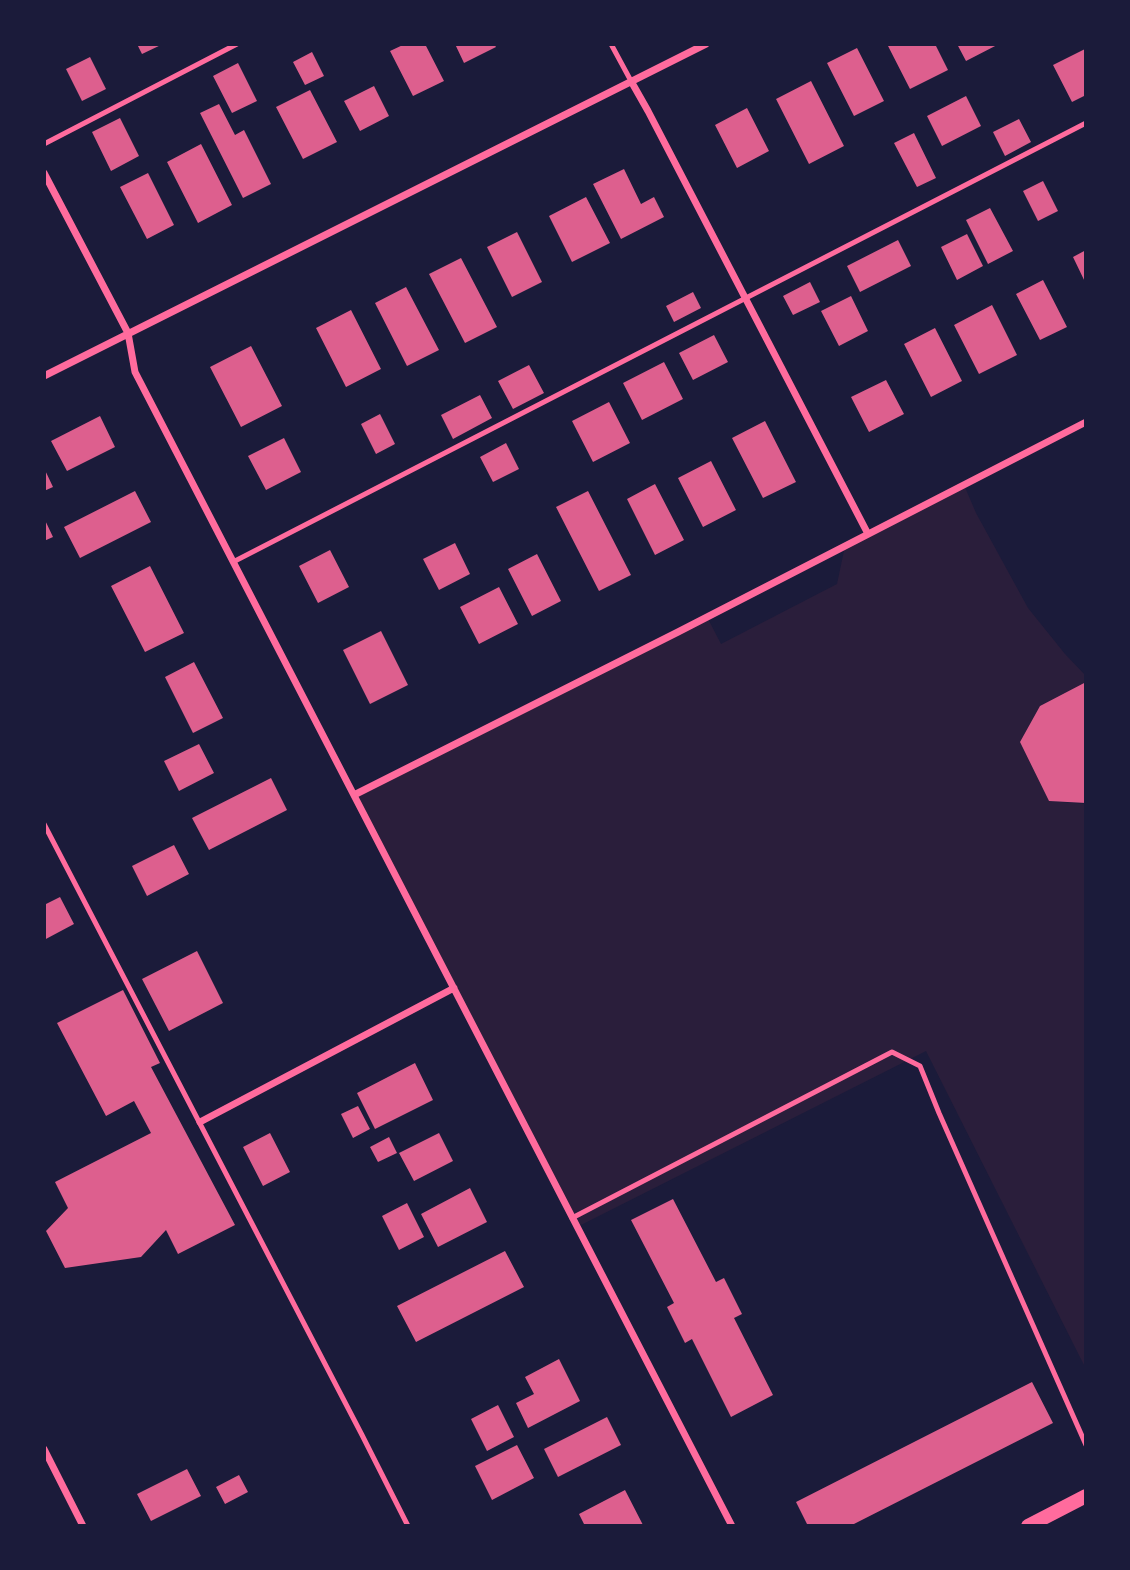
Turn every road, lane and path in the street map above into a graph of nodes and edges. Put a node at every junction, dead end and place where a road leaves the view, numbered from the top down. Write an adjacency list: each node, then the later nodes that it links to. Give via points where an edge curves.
1 (237, 44): 6 (lane)
2 (611, 44): 4 (lane)
3 (706, 44): 4 (street)
4 (631, 81): 8 (street); 9 (street)
5 (1086, 123): 8 (lane)
6 (44, 144)
7 (44, 173): 9 (street)
8 (746, 298): 12 (street); 13 (lane)
9 (128, 333): 10 (street); 13 (street, via 135,372)
10 (44, 376)
11 (1086, 422): 12 (street)
12 (868, 534): 14 (street)
13 (233, 562): 14 (street)
14 (354, 795): 16 (street)
15 (44, 824): 17 (lane)
16 (454, 988): 17 (street); 18 (street)
17 (200, 1122): 23 (lane)
18 (572, 1217): 19 (lane, via 892,1052 920,1066); 24 (street)
19 (1086, 1445)
20 (44, 1449): 22 (street)
21 (1086, 1496): 25 (main road)
22 (83, 1526)
23 (408, 1526)
24 (732, 1526)
25 (1028, 1526)

